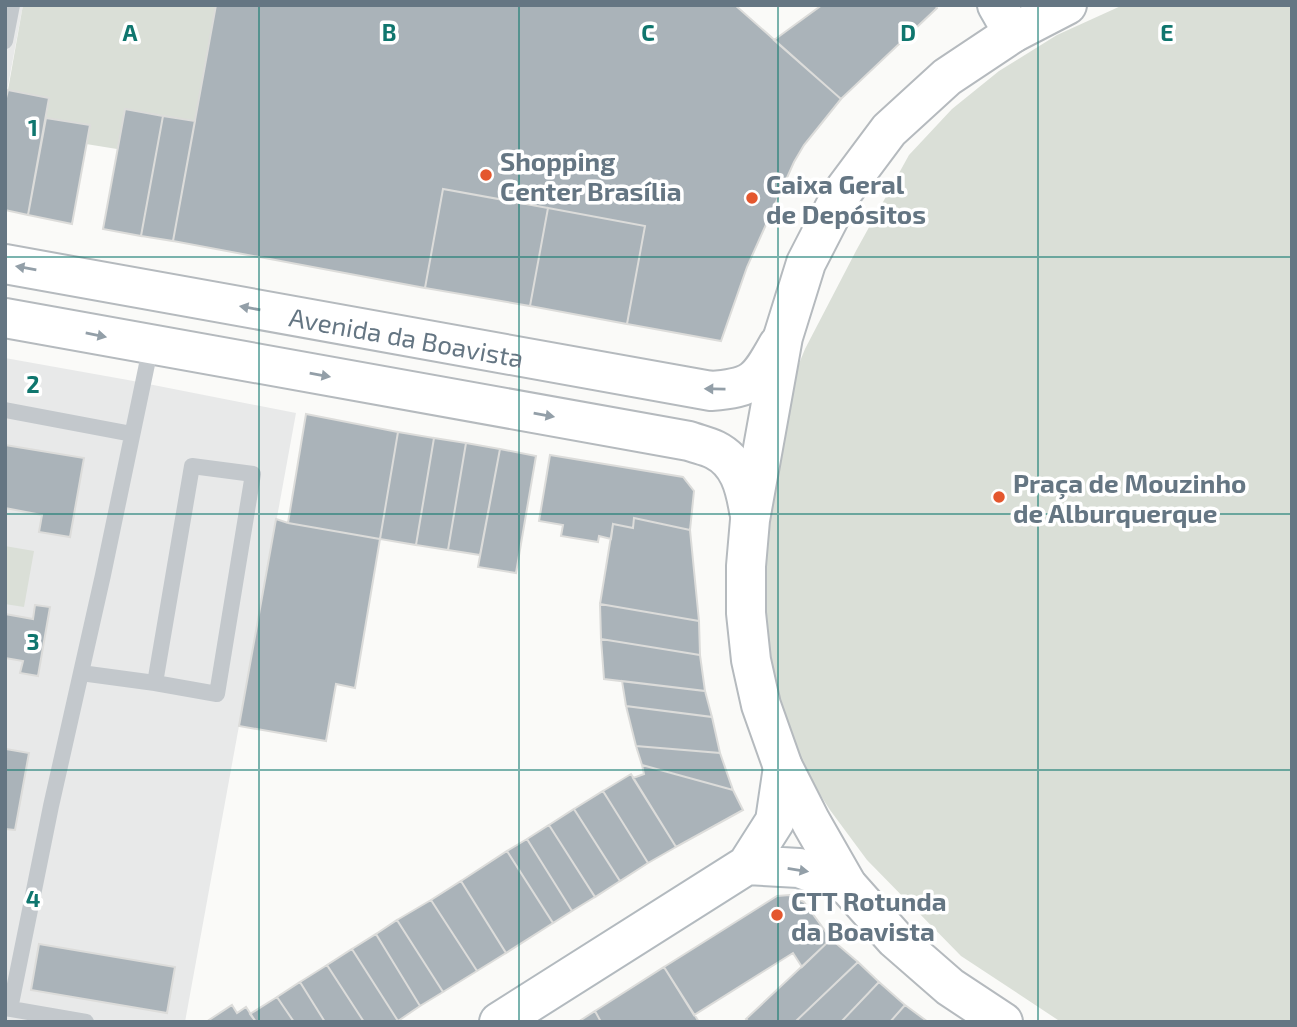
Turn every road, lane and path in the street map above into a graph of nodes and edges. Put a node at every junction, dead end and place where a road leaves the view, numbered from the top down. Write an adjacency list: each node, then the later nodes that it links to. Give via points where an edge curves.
1 (12, 5): 4 (lane)
2 (1067, 5): 3 (main road)
3 (1005, 19): 7 (main road, via 889,130 842,193 806,262)
4 (5, 41)
5 (5, 264): 7 (main road, Avenida da Boavista, one-way to 5, via 751,383 711,391)
6 (5, 318): 8 (main road, Avenida da Boavista, one-way to 8)
7 (783, 337): 11 (main road)
8 (151, 345): 10 (lane); 11 (main road, Avenida da Boavista, one-way to 11, via 689,440 716,450 734,464 745,489)
9 (5, 410): 10 (lane)
10 (132, 434): 12 (lane)
11 (750, 520): 14 (main road, via 746,601 751,660)
12 (81, 673): 13 (lane); 17 (lane)
13 (155, 683): 13 (lane, via 217,694 253,474 192,466)
14 (783, 767): 15 (main road, via 775,821); 16 (main road)
15 (747, 865): 16 (main road, one-way to 16, via 799,869); 19 (main road)
16 (847, 884): 20 (main road, via 904,947 950,987)
17 (8, 1009): 18 (lane)
18 (86, 1022)
19 (499, 1022)
20 (1003, 1022)

